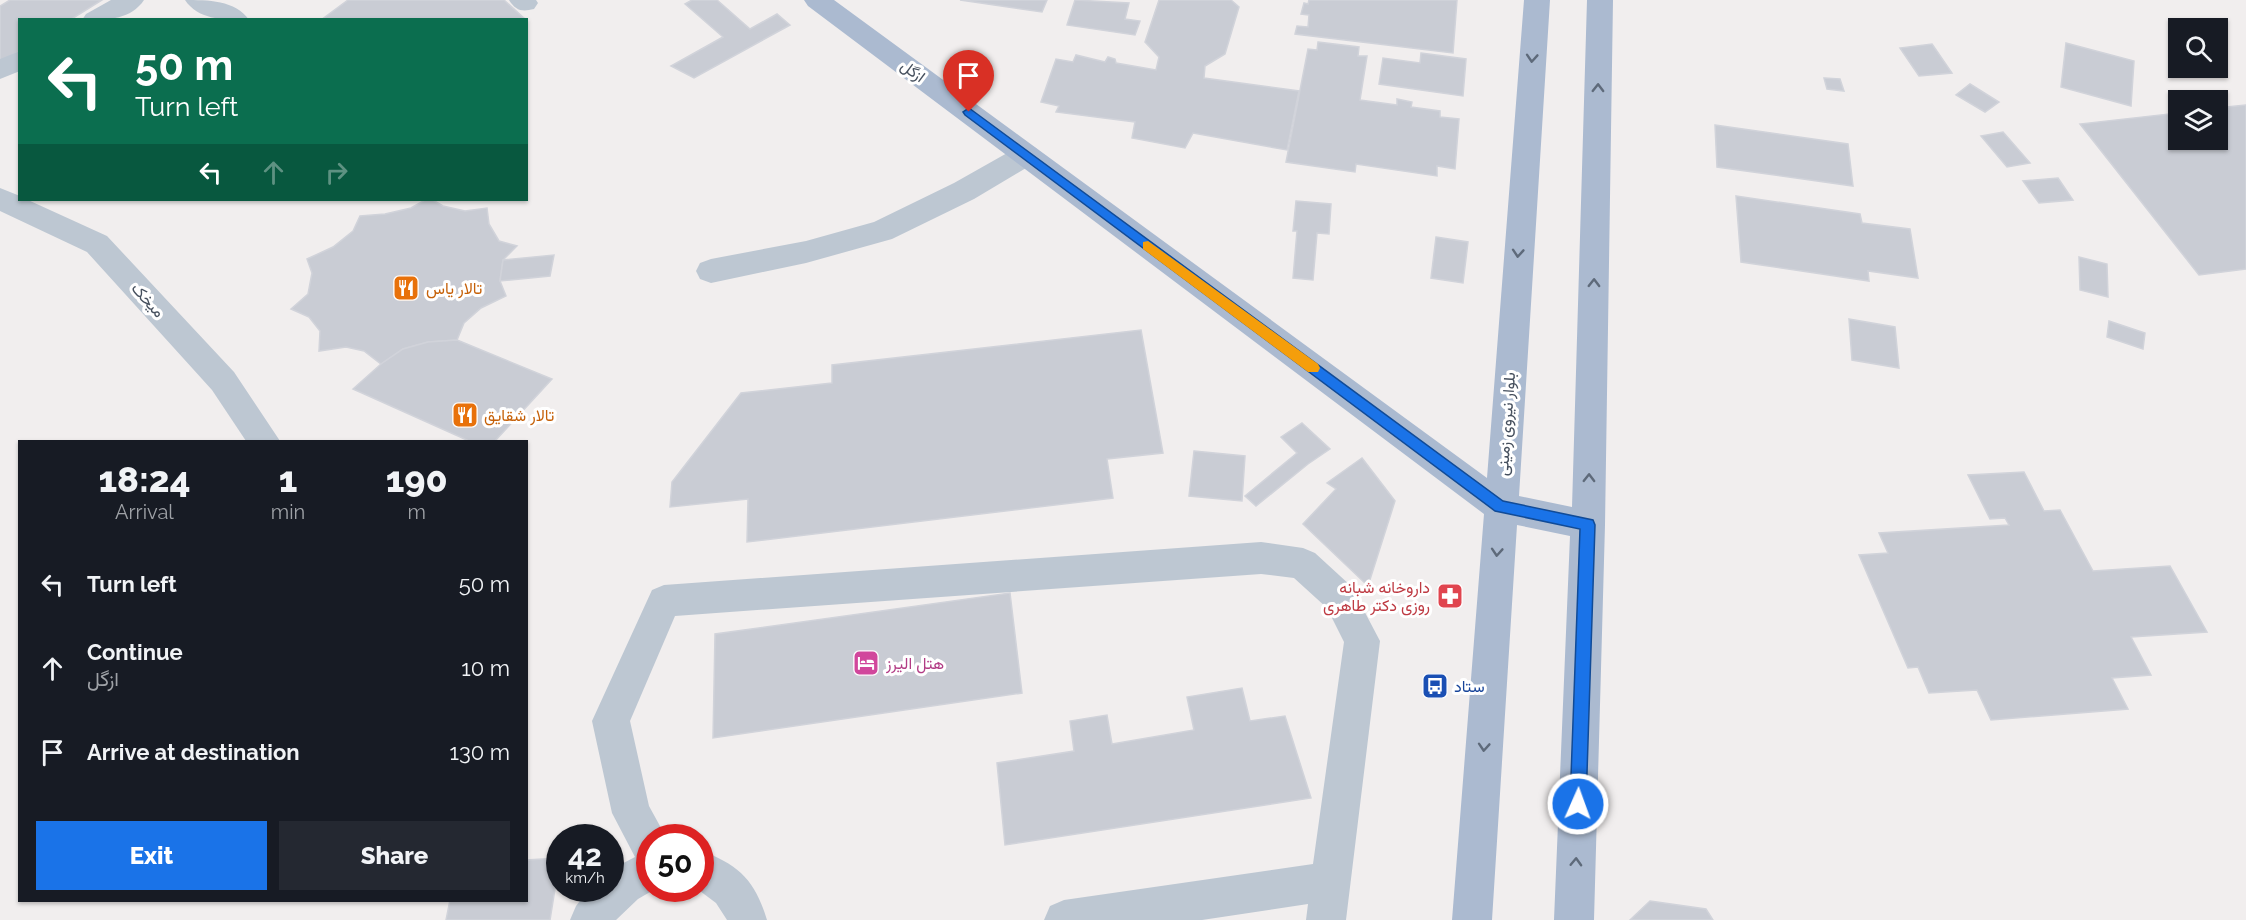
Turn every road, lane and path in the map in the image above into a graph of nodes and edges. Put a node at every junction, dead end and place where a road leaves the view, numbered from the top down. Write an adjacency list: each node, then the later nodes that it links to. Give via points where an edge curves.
1 (131, 0): 6 (street)
2 (198, 0): 7 (street)
3 (817, 0): 10 (main road, ازگل)
4 (1536, 0): 14 (main road, بلوار نیروی زمینی, one-way to 14)
5 (1600, 0): 15 (main road, one-way to 5)
6 (99, 18)
7 (232, 18)
8 (18, 61): 9 (street)
9 (0, 70)
10 (1026, 155): 12 (street, via 882,231 806,252); 14 (main road, ازگل)
11 (0, 200): 13 (street, میخک, via 97,244 223,381)
12 (711, 271)
13 (263, 440)
14 (1500, 507): 15 (main road); 24 (main road, بلوار نیروی زمینی, one-way to 24)
15 (1588, 525): 25 (main road, one-way to 15)
16 (638, 824): 19 (street, via 632,813 611,721 664,601 1261,558 1303,564 1339,597 1362,641)
17 (714, 875): 21 (street, via 732,889)
18 (636, 877): 20 (street, via 611,894)
19 (1332, 881): 22 (street); 23 (street)
20 (590, 920)
21 (747, 920)
22 (1064, 920)
23 (1326, 920)
24 (1472, 920)
25 (1574, 920)

